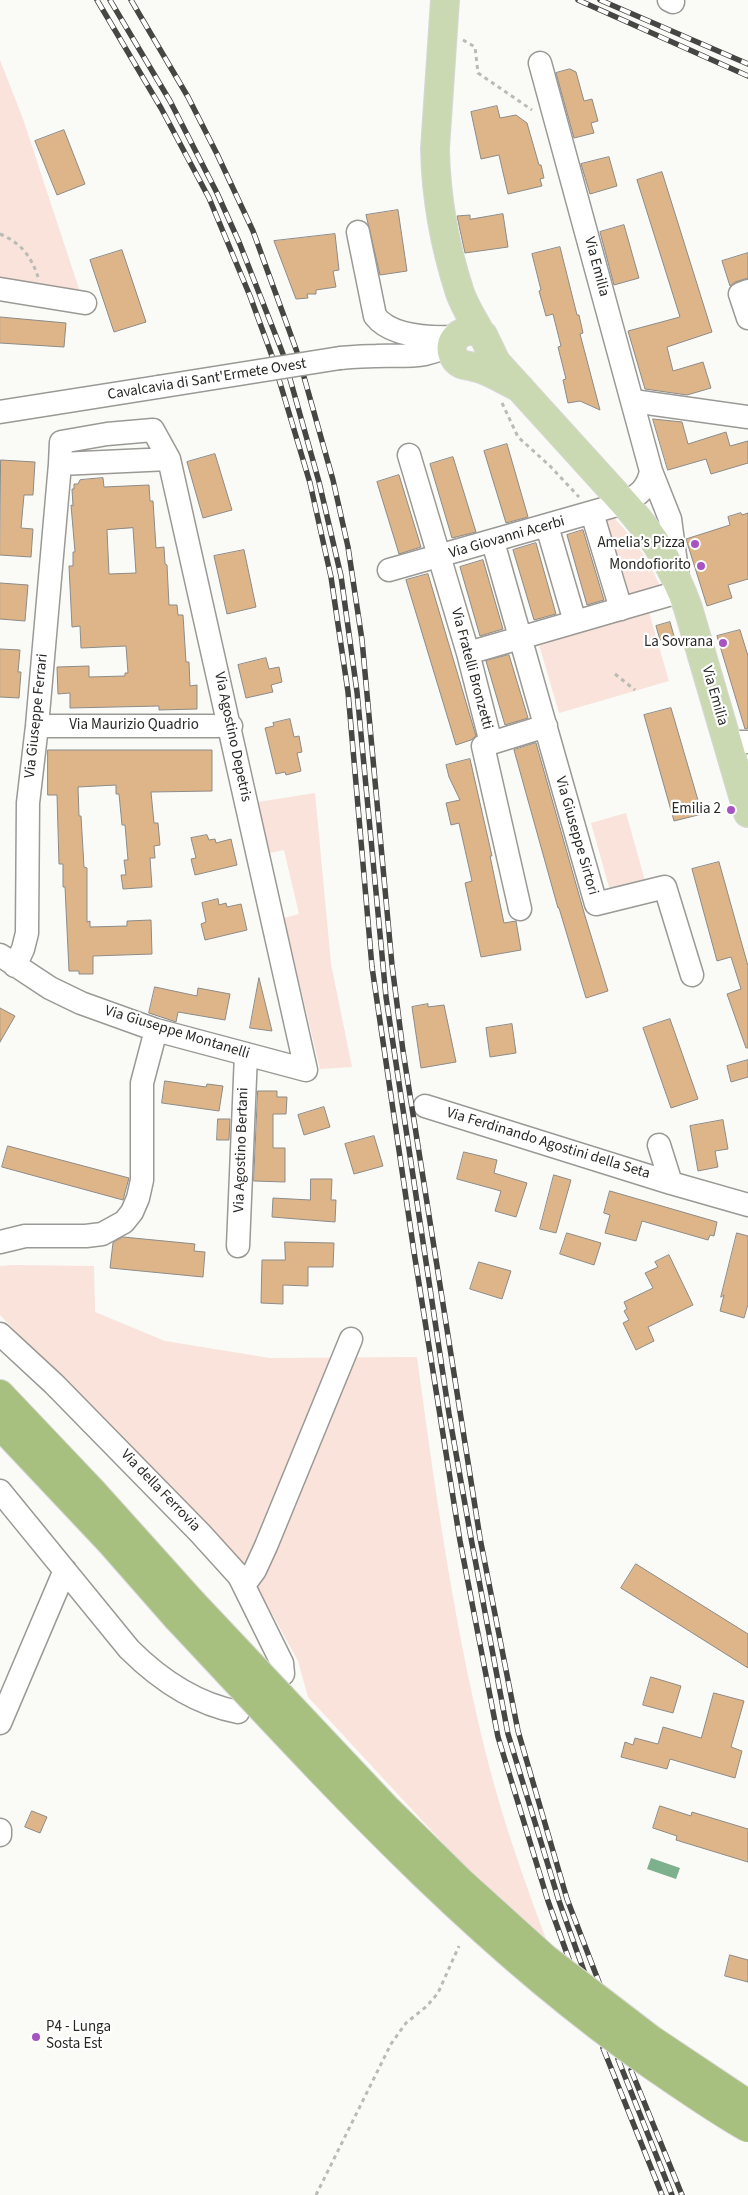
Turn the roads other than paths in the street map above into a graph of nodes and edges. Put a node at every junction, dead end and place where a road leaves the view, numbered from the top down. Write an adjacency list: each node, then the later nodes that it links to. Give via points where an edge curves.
1 (445, 7): 8 (main road, via 436,171 442,218)
2 (540, 63): 9 (street, Via Emilia)
3 (358, 232): 8 (street, via 375,316 380,322)
4 (0, 289): 6 (street)
5 (744, 292): 7 (street)
6 (85, 303)
7 (748, 318)
8 (470, 349): 10 (street, Cavalcavia di Sant'Ermete Ovest, bridge, via 440,350 414,356 340,358); 17 (main road, Via Emilia, via 520,388)
9 (633, 401): 11 (street); 16 (street, Via Emilia)
10 (0, 412)
11 (748, 417)
12 (107, 434): 14 (street, Via Agostino Depetris, via 153,430); 15 (street, Via Giuseppe Ferrari, via 61,442)
13 (409, 455): 22 (street, Via Fratelli Bronzetti)
14 (169, 459): 15 (street); 30 (street, Via Agostino Depetris)
15 (60, 464): 29 (street, Via Giuseppe Ferrari)
16 (651, 471): 17 (street, via 643,491); 19 (street, Via Emilia)
17 (624, 503): 18 (street, Via Giovanni Acerbi); 19 (main road, Via Emilia)
18 (594, 513): 20 (street, Via Giovanni Acerbi); 25 (street)
19 (657, 520): 24 (main road, Via Emilia, via 666,558)
20 (547, 526): 21 (street, Via Giovanni Acerbi); 26 (street)
21 (493, 542): 22 (street, Via Giovanni Acerbi); 27 (street, Via Giuseppe Sirtori)
22 (439, 557): 23 (street, Via Giovanni Acerbi); 28 (street, Via Fratelli Bronzetti)
23 (389, 570)
24 (680, 586): 25 (street); 32 (main road, Via Emilia)
25 (621, 608): 26 (street)
26 (574, 622): 27 (street)
27 (521, 638): 28 (street); 31 (street, Via Giuseppe Sirtori)
28 (468, 653): 33 (street, Via Fratelli Bronzetti)
29 (37, 726): 30 (street, Via Maurizio Quadrio); 36 (street, Via Giuseppe Ferrari, via 27,824 27,933 23,949)
30 (231, 726): 40 (street, Via Agostino Depetris)
31 (546, 726): 33 (street); 37 (street, Via Giuseppe Sirtori, via 596,904 665,887)
32 (738, 742): 34 (main road, Via Emilia)
33 (491, 743): 35 (street, Via Fratelli Bronzetti, via 483,746)
34 (748, 813)
35 (520, 909)
36 (7, 960): 38 (street, Via Giuseppe Montanelli, via 62,995)
37 (692, 975)
38 (156, 1030): 39 (street, Via Giuseppe Montanelli); 45 (street, via 142,1083 142,1180 132,1212 124,1222 102,1234 25,1236)
39 (246, 1054): 40 (street, Via Giuseppe Montanelli); 46 (street, Via Agostino Bertani)
40 (306, 1070)
41 (425, 1106): 43 (street, Via Ferdinando Agostini della Seta)
42 (659, 1145): 43 (street, Via Ferdinando Agostini della Seta)
43 (671, 1183): 44 (street, Via Ferdinando Agostini della Seta)
44 (748, 1205)
45 (0, 1242)
46 (238, 1246)
47 (0, 1334): 53 (street, Via della Ferrovia, via 54,1384 200,1533)
48 (351, 1339): 53 (street, via 256,1570)
49 (0, 1394): 54 (highway, via 94,1493)
50 (0, 1425): 54 (highway, via 112,1544)
51 (0, 1491): 52 (street)
52 (65, 1570): 56 (street, via 129,1649 159,1676 192,1696); 57 (street)
53 (244, 1585): 55 (street, Via della Ferrovia, via 282,1663)
54 (185, 1610): 60 (highway, bridge, via 461,1882 545,1958 652,2040); 61 (highway, bridge, via 405,1857 506,1952 602,2030)
55 (283, 1674)
56 (238, 1712)
57 (0, 1723)
58 (0, 1830): 59 (street)
59 (0, 1834)
60 (748, 2104)
61 (748, 2128)

